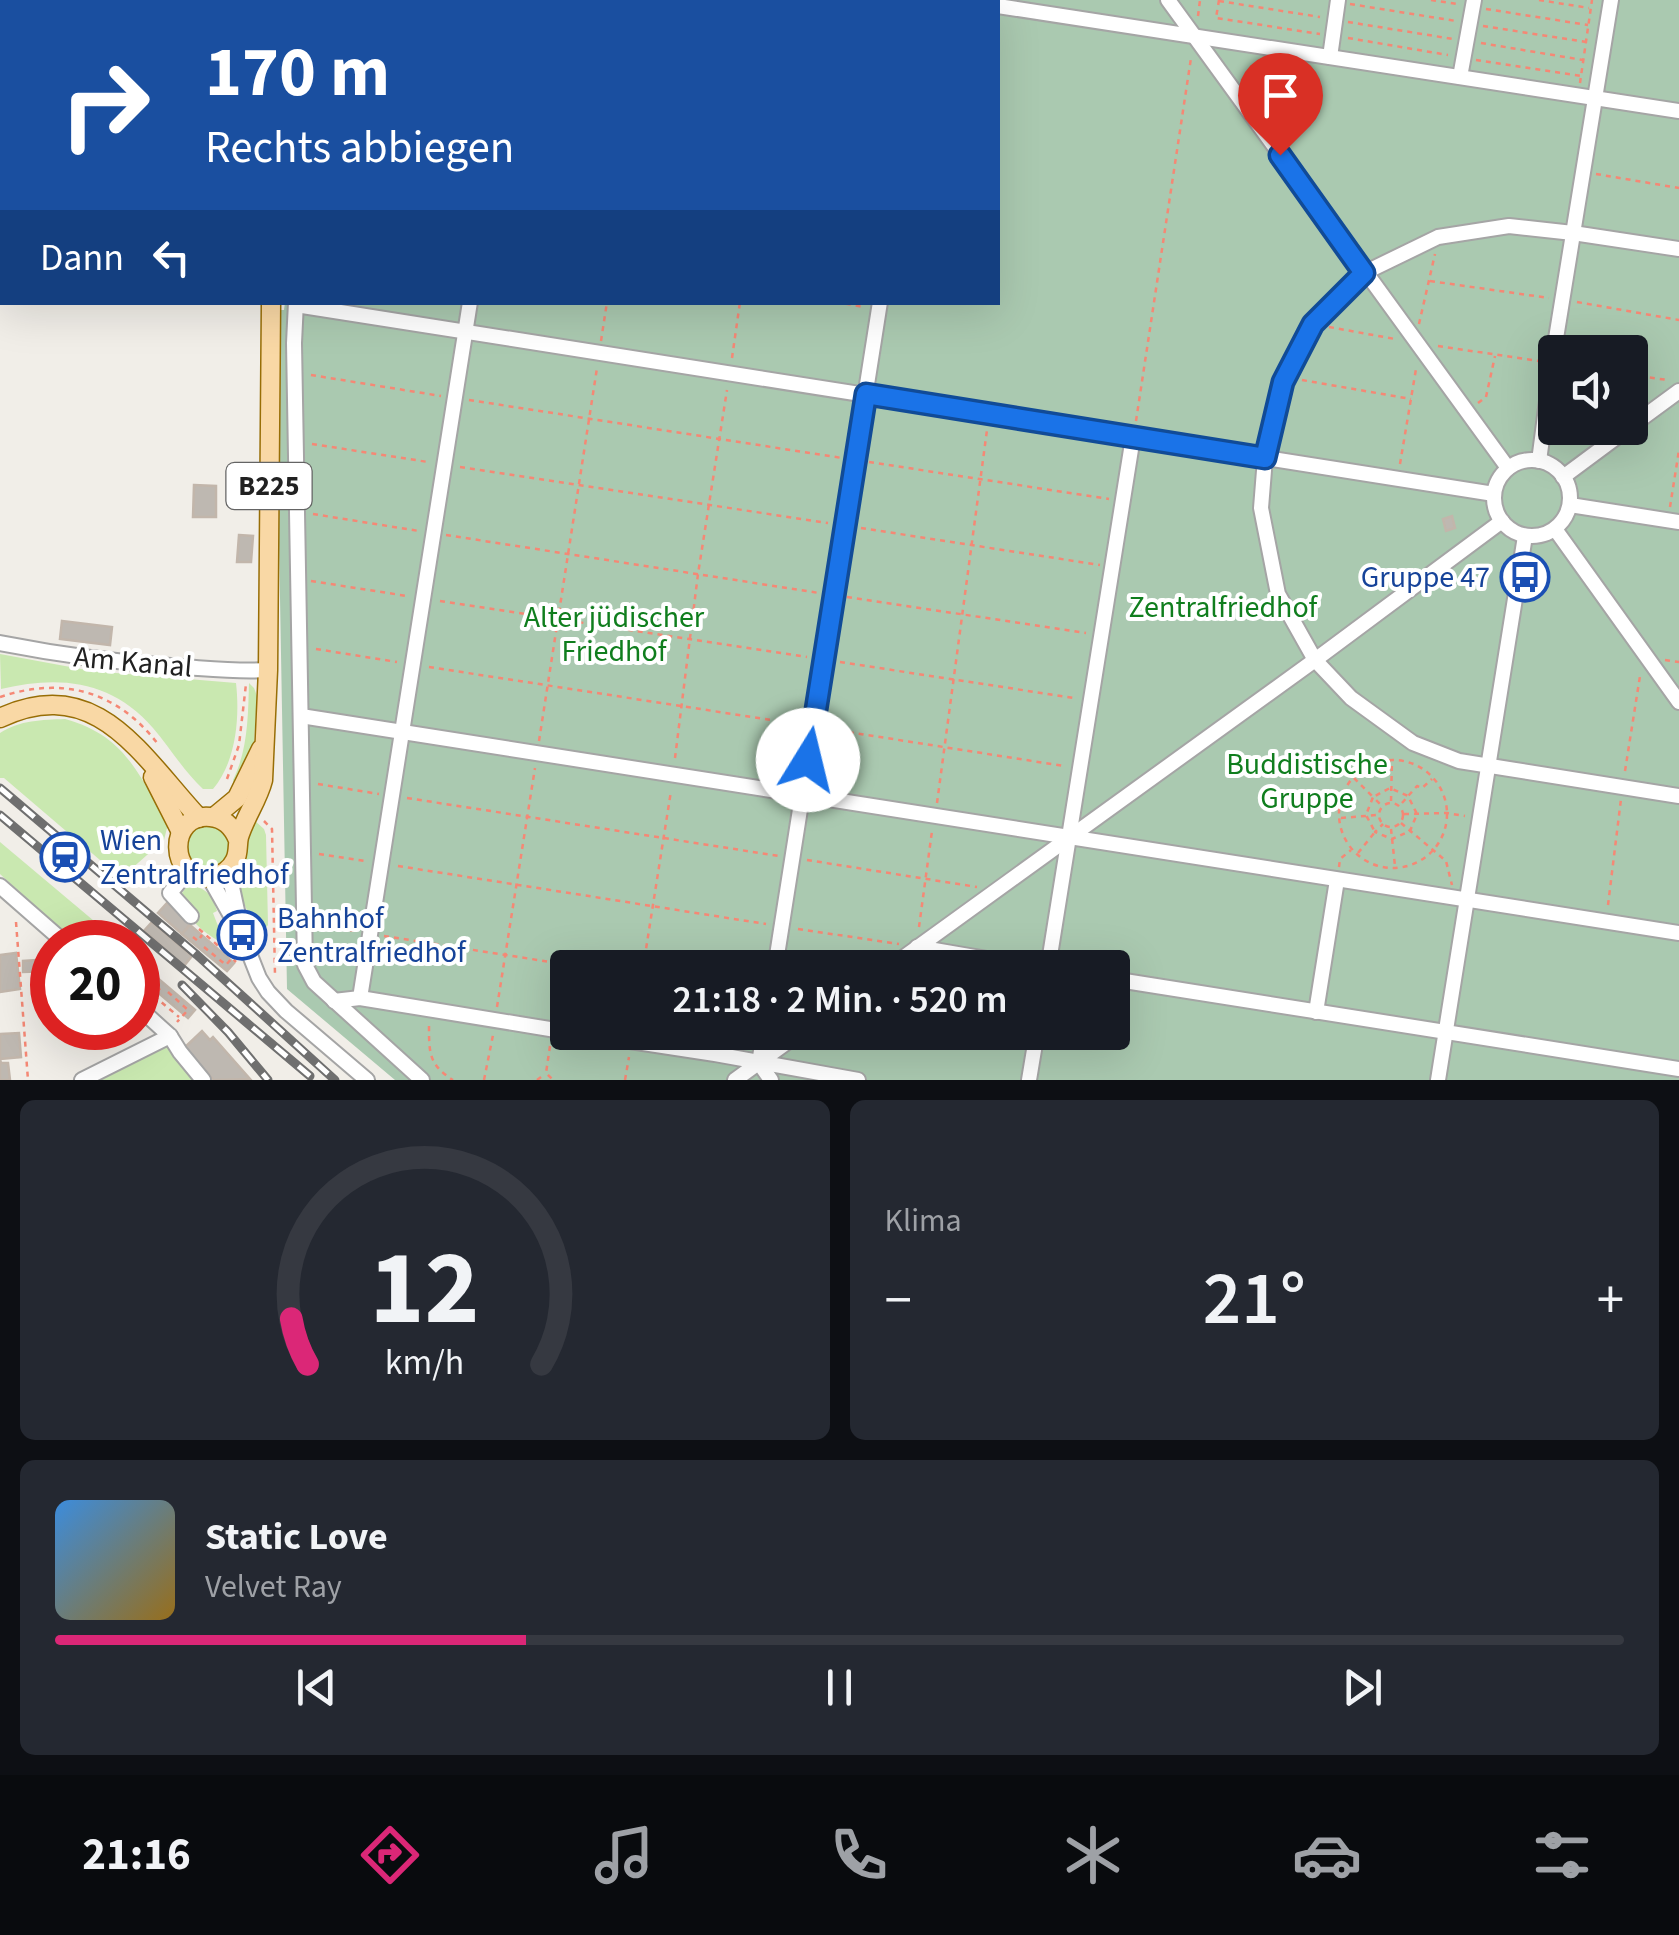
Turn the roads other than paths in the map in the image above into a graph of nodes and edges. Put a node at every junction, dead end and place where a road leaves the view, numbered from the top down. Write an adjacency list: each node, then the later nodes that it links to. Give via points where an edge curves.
1 (1168, 0): 6 (street)
2 (1338, 0): 7 (street)
3 (1612, 0): 9 (street)
4 (1473, 4): 8 (street)
5 (1000, 6): 6 (street)
6 (1194, 36): 7 (street); 13 (street)
7 (1330, 57): 8 (street)
8 (1460, 77): 9 (street)
9 (1596, 98): 10 (street); 11 (street)
10 (1679, 111)
11 (1573, 233): 12 (street); 13 (street, via 1510,226 1438,237); 26 (street)
12 (1679, 249)
13 (1364, 273): 25 (street, via 1313,324 1286,378); 27 (street)
14 (271, 305): 37 (main road, B225)
15 (296, 305): 39 (street)
16 (302, 305): 19 (street)
17 (470, 305): 19 (street)
18 (880, 306): 21 (street)
19 (465, 332): 21 (street); 41 (street)
20 (1679, 392): 22 (street)
21 (866, 394): 23 (street); 45 (street)
22 (1648, 414)
23 (1133, 437): 25 (street); 49 (street)
24 (1606, 445): 28 (street)
25 (1265, 458): 29 (street); 36 (street, via 1261,508 1278,594)
26 (1539, 461): 27 (street); 28 (street)
27 (1508, 468): 29 (street)
28 (1564, 476): 30 (street)
29 (1494, 494): 31 (street)
30 (1570, 505): 32 (street); 33 (street)
31 (1502, 522): 34 (street); 36 (street)
32 (1673, 522)
33 (1555, 529): 34 (street); 38 (street)
34 (1526, 536): 44 (street)
35 (0, 643): 37 (street, Am Kanal, via 64,656)
36 (1315, 660): 44 (street, via 1412,743); 49 (street)
37 (268, 670): 42 (main road, B225)
38 (1679, 702)
39 (301, 716): 41 (street); 68 (street, via 305,965)
40 (0, 718): 43 (main road, via 41,705 80,708 114,726)
41 (402, 732): 45 (street); 67 (street)
42 (264, 745): 47 (main road, B225, via 238,798); 50 (main road, B225, via 263,780)
43 (142, 754): 47 (main road); 48 (main road)
44 (1490, 767): 46 (street); 56 (street)
45 (802, 794): 49 (street); 62 (street)
46 (1679, 796)
47 (206, 817): 48 (main road, B225); 50 (main road, via 229,825)
48 (181, 832): 52 (main road, via 178,857)
49 (1068, 837): 54 (street); 61 (street); 65 (street)
50 (238, 840): 51 (main road, B225)
51 (228, 869): 53 (main road); 60 (street)
52 (188, 871): 53 (main road); 57 (street, via 170,892)
53 (209, 878): 60 (street)
54 (1337, 880): 56 (street); 69 (street)
55 (0, 886): 58 (street)
56 (1462, 900): 59 (street); 72 (street)
57 (191, 916)
58 (39, 920)
59 (1679, 933)
60 (242, 935): 83 (street, via 268,992)
61 (916, 947): 63 (street); 64 (street)
62 (778, 950)
63 (912, 950)
64 (934, 950)
65 (1051, 950)
66 (1130, 982): 69 (street)
67 (360, 998): 68 (street); 71 (street)
68 (334, 1001): 84 (street)
69 (1316, 1012): 72 (street)
70 (160, 1027): 73 (street)
71 (550, 1029)
72 (1446, 1033): 79 (street); 89 (street)
73 (170, 1036): 81 (street); 82 (street)
74 (689, 1050): 78 (street)
75 (761, 1050): 78 (street)
76 (777, 1050): 78 (street)
77 (1034, 1050): 88 (street)
78 (759, 1063): 80 (street); 85 (street); 86 (street)
79 (1679, 1069)
80 (794, 1075): 87 (street)
81 (82, 1080)
82 (203, 1080)
83 (367, 1080)
84 (422, 1080)
85 (735, 1080)
86 (771, 1080)
87 (858, 1080)
88 (1029, 1080)
89 (1438, 1080)

